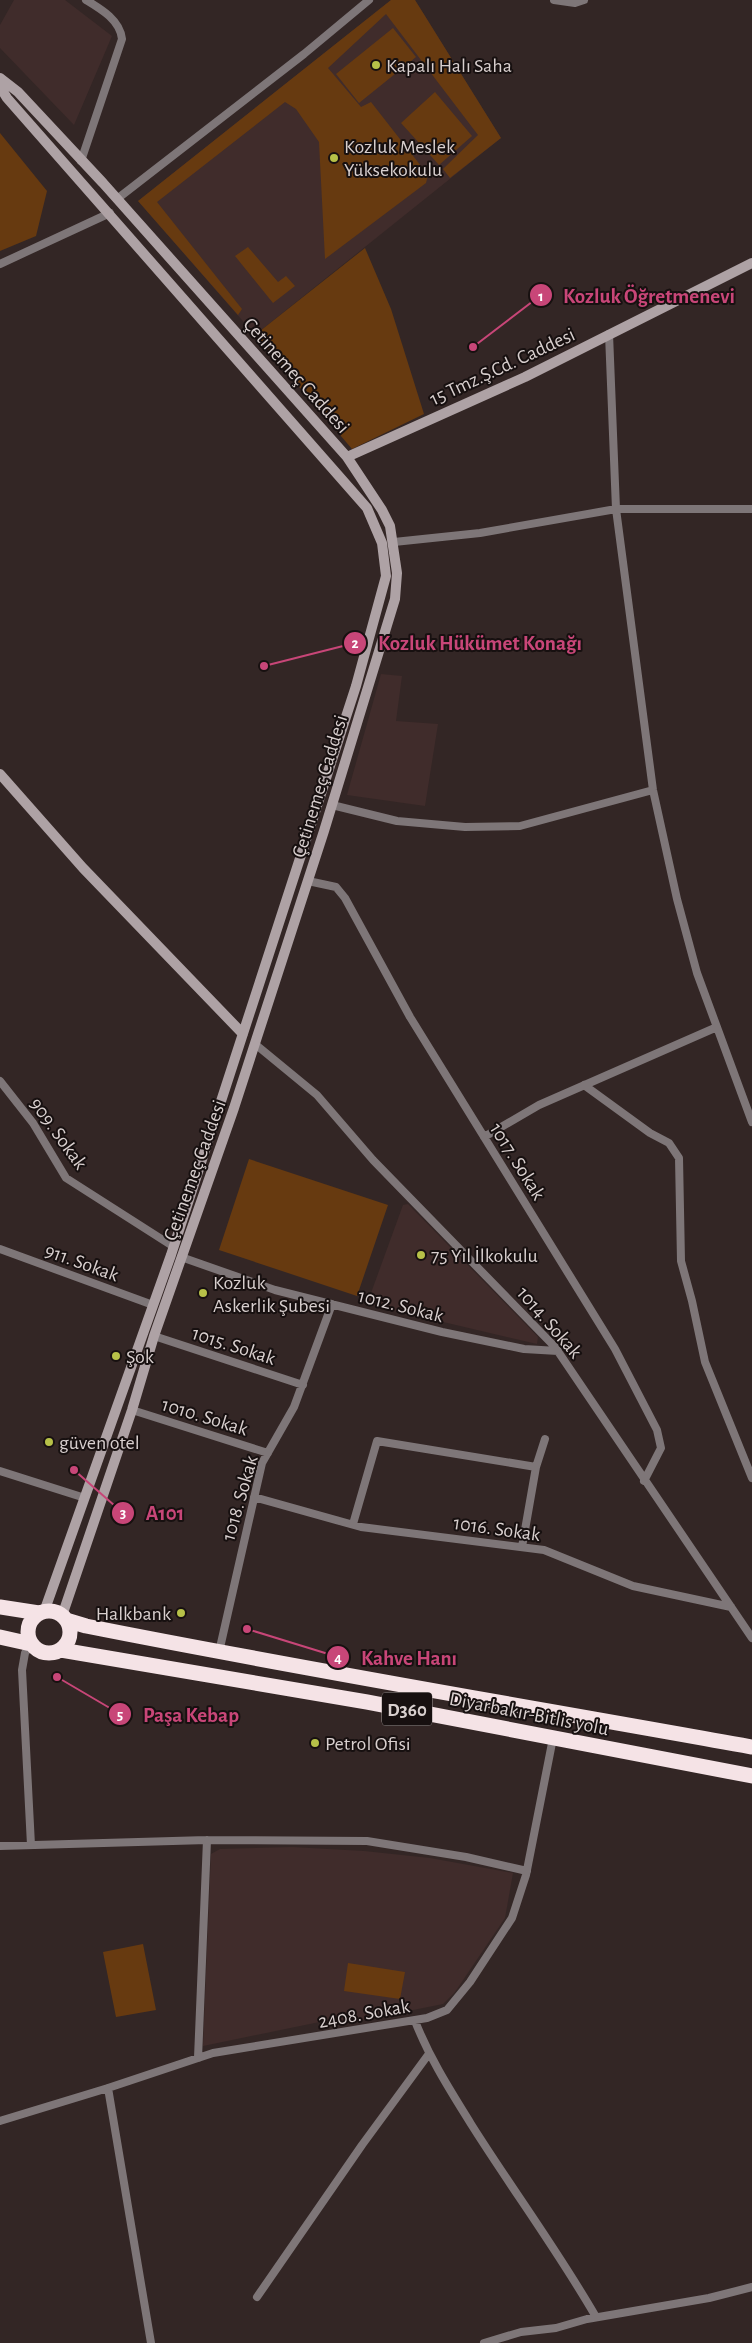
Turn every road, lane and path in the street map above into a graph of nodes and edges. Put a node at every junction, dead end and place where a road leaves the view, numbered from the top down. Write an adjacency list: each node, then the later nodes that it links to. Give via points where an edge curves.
1 (86, 0): 7 (street, via 110,15 122,39)
2 (369, 0): 8 (street)
3 (554, 0): 4 (street, via 575,3)
4 (584, 0)
5 (0, 78): 7 (main road, Çetinemeç Caddesi, via 18,92)
6 (0, 87): 9 (main road, Çetinemeç Caddesi)
7 (81, 161): 8 (main road, Çetinemeç Caddesi)
8 (118, 199): 13 (main road, Çetinemeç Caddesi)
9 (110, 213): 10 (street); 22 (main road, Çetinemeç Caddesi, via 367,508 375,522 385,559 382,594 356,686)
10 (0, 264)
11 (752, 264): 12 (main road, 15 Tmz.Ş.Cd. Caddesi)
12 (609, 334): 13 (main road, 15 Tmz.Ş.Cd. Caddesi, via 525,377); 14 (street)
13 (347, 458): 16 (main road, Çetinemeç Caddesi, via 382,510)
14 (616, 509): 15 (street); 16 (street, via 480,533); 18 (street)
15 (752, 509)
16 (394, 542): 19 (main road, Çetinemeç Caddesi, via 395,599)
17 (0, 774): 22 (main road, via 83,868)
18 (653, 790): 19 (street, via 520,826 465,827 397,820); 21 (street, via 682,917)
19 (332, 805): 20 (main road, Çetinemeç Caddesi)
20 (308, 881): 23 (main road, Çetinemeç Caddesi); 27 (street, 1017. Sokak, via 336,886 345,898 410,1017)
21 (717, 1027): 25 (street); 26 (street)
22 (243, 1034): 28 (main road, Çetinemeç Caddesi)
23 (255, 1044): 30 (main road, Çetinemeç Caddesi); 34 (street, 1014. Sokak, via 317,1095 373,1160)
24 (0, 1081): 28 (street, 909. Sokak, via 32,1123 66,1178)
25 (584, 1085): 27 (street, via 539,1105); 41 (street, via 669,1143 679,1158 681,1261 705,1362)
26 (752, 1122)
27 (484, 1137): 42 (street, 1017. Sokak, via 615,1349 658,1430 661,1448)
28 (174, 1247): 32 (main road, Çetinemeç Caddesi)
29 (0, 1249): 32 (street, 911. Sokak)
30 (181, 1257): 31 (street, 1012. Sokak, via 274,1290); 33 (main road, Çetinemeç Caddesi)
31 (332, 1304): 34 (street, 1012. Sokak, via 524,1349); 35 (street, 1018. Sokak)
32 (153, 1305): 44 (main road, Çetinemeç Caddesi)
33 (154, 1336): 35 (street, 1015. Sokak); 36 (main road, Çetinemeç Caddesi)
34 (558, 1351): 42 (street, 1014. Sokak)
35 (303, 1385): 38 (street, 1018. Sokak)
36 (132, 1410): 38 (street, 1010. Sokak); 50 (main road, Çetinemeç Caddesi)
37 (545, 1439): 39 (street)
38 (268, 1453): 43 (street, 1018. Sokak, via 262,1463)
39 (536, 1467): 45 (street, via 377,1441); 46 (street)
40 (0, 1471): 44 (street)
41 (752, 1478)
42 (644, 1481): 48 (street, 1014. Sokak)
43 (254, 1497): 45 (street, 1016. Sokak); 55 (street, 1018. Sokak)
44 (85, 1498): 49 (main road, Çetinemeç Caddesi)
45 (352, 1524): 46 (street, 1016. Sokak)
46 (522, 1547): 48 (street, 1016. Sokak, via 544,1550 632,1586)
47 (0, 1607): 49 (highway)
48 (731, 1607): 52 (street, 1014. Sokak)
49 (42, 1612): 50 (highway, via 54,1612); 53 (highway, via 30,1621 27,1634)
50 (64, 1618): 54 (highway, via 70,1631); 55 (highway, Diyarbakır-Bitlis yolu / D360, via 86,1626)
51 (0, 1636): 53 (highway)
52 (752, 1638)
53 (31, 1644): 54 (highway, via 47,1653); 60 (street, via 25,1653 22,1670)
54 (61, 1650): 56 (highway, Diyarbakır-Bitlis yolu / D360, via 367,1702)
55 (219, 1652): 57 (highway, Diyarbakır-Bitlis yolu / D360)
56 (553, 1738): 58 (highway, Diyarbakır-Bitlis yolu / D360); 62 (street, 2408. Sokak)
57 (752, 1747)
58 (752, 1776)
59 (207, 1840): 60 (street); 62 (street, via 367,1841 466,1857); 65 (street)
60 (31, 1845): 61 (street)
61 (0, 1846)
62 (527, 1871): 63 (street, 2408. Sokak, via 512,1918 470,1982 447,2010)
63 (415, 2021): 64 (street); 65 (street, 2408. Sokak)
64 (428, 2055): 69 (street); 70 (street)
65 (198, 2058): 66 (street, 2408. Sokak)
66 (108, 2088): 67 (street, 2408. Sokak); 71 (street)
67 (0, 2121)
68 (752, 2287): 70 (street, via 709,2298)
69 (256, 2298)
70 (596, 2317): 72 (street)
71 (151, 2343)
72 (484, 2343)

